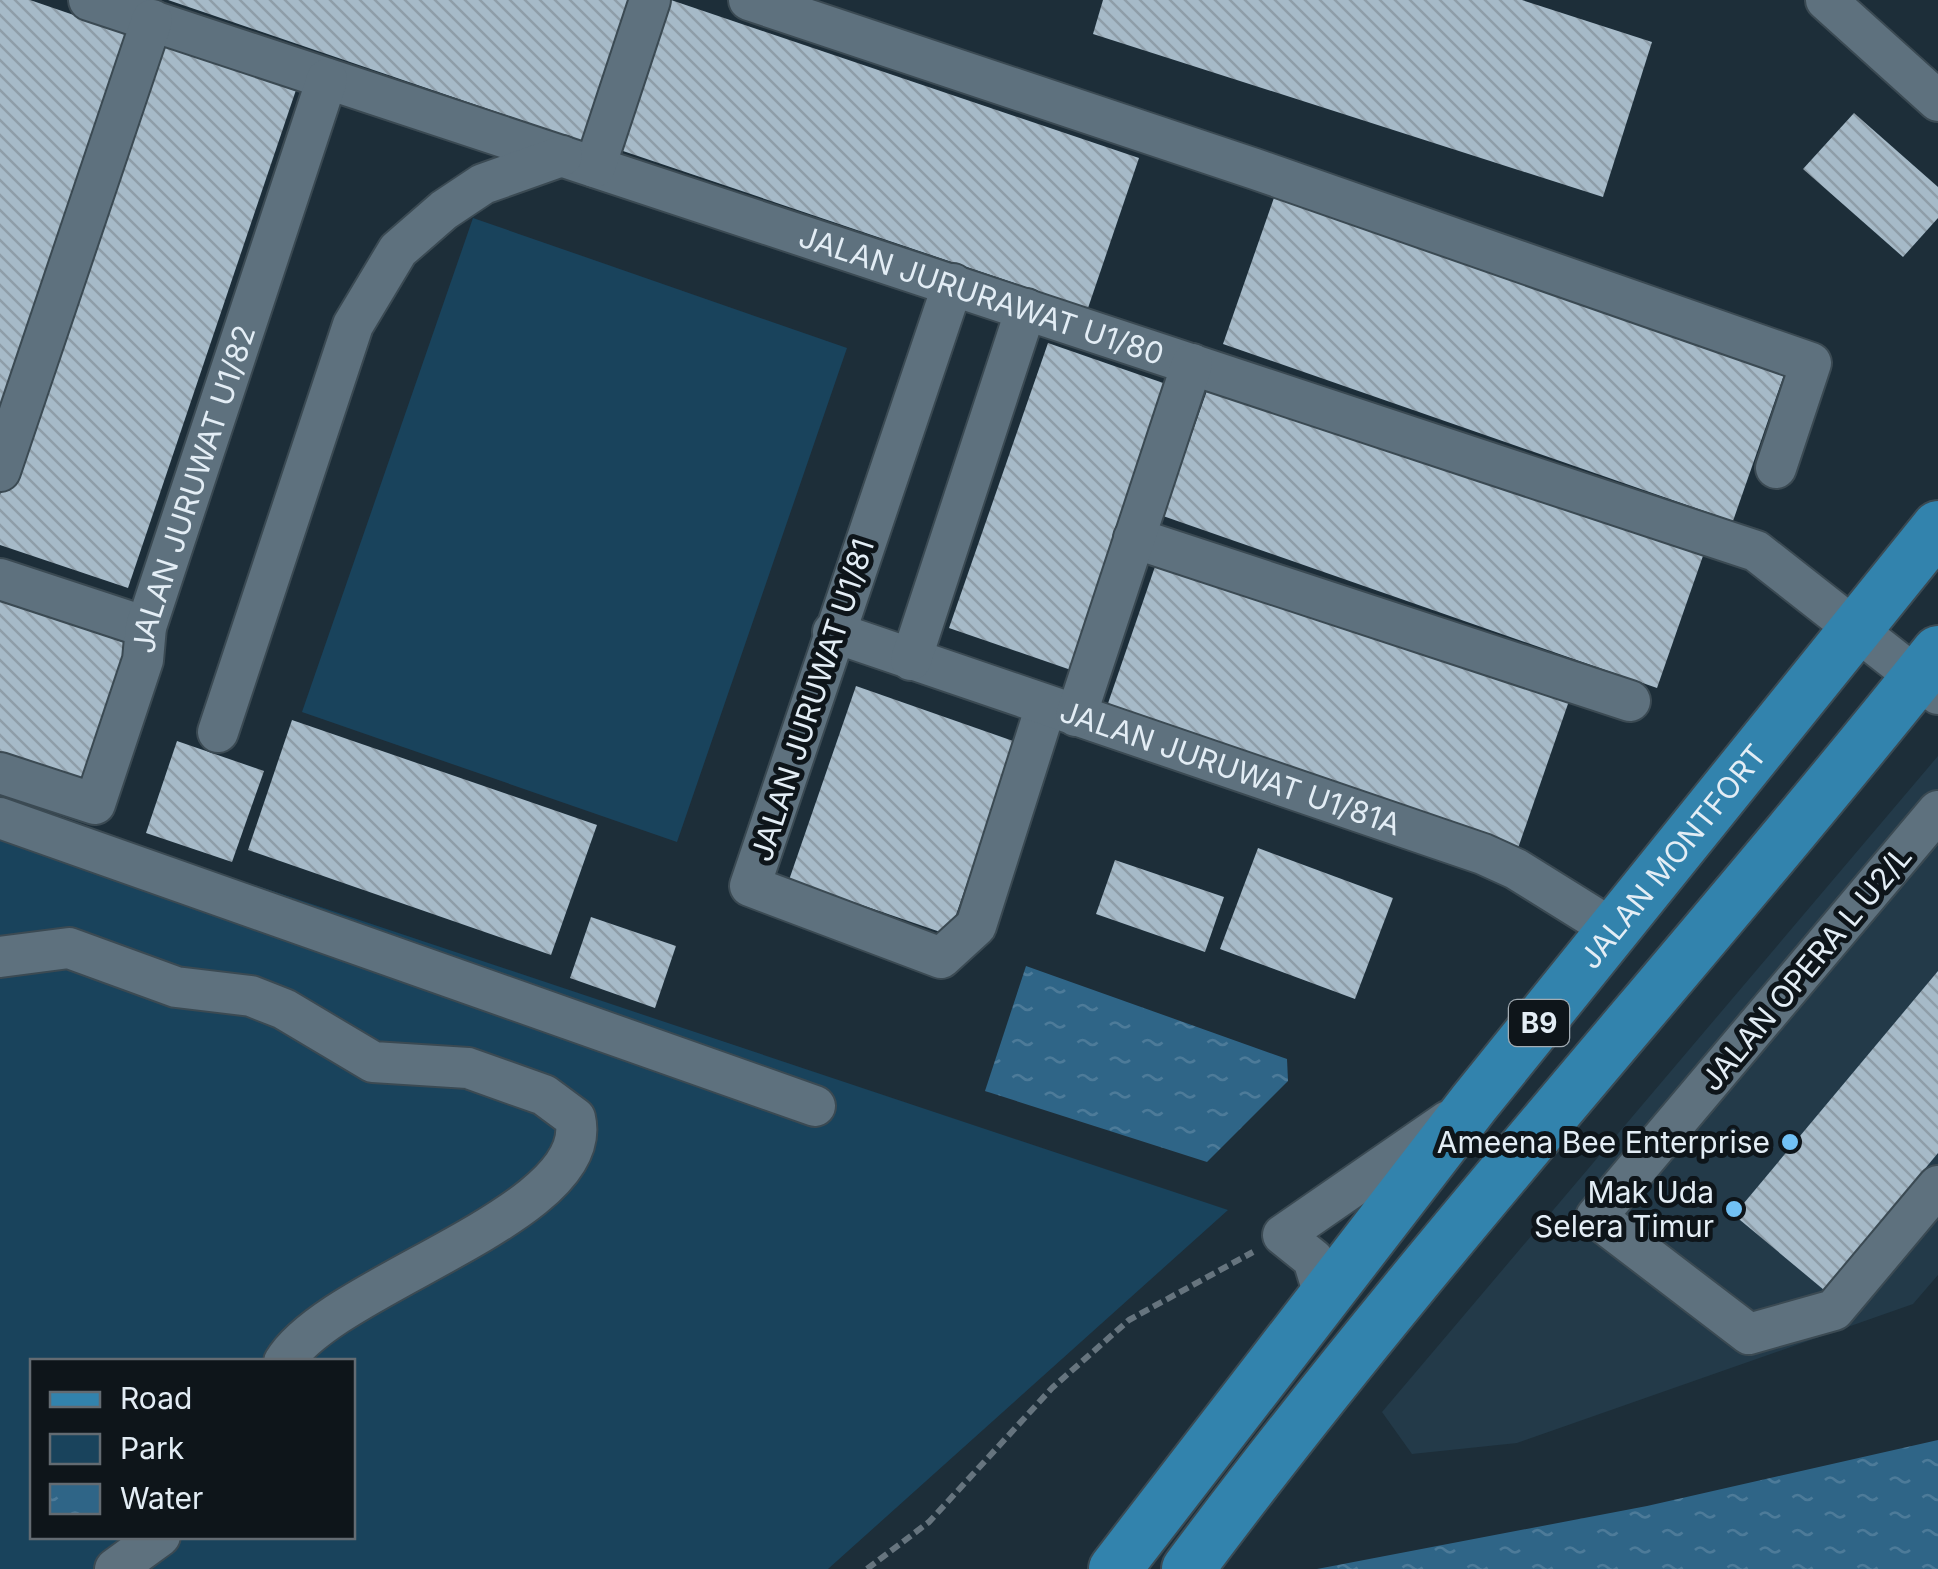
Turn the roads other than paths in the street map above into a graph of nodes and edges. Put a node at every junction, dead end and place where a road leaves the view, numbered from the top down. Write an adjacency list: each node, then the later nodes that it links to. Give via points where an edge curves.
1 (89, 0): 5 (street, JALAN JURURAWAT U1/80)
2 (650, 0): 8 (street)
3 (749, 0): 12 (street, via 1811,362)
4 (1826, 0): 7 (street)
5 (152, 20): 6 (street, JALAN JURURAWAT U1/80); 13 (street)
6 (327, 78): 8 (street, JALAN JURURAWAT U1/80); 18 (street, JALAN JURUWAT U1/82)
7 (1938, 101)
8 (579, 162): 9 (street, JALAN JURURAWAT U1/80); 24 (street, via 483,184 398,250 352,325)
9 (953, 284): 10 (street, JALAN JURURAWAT U1/80); 19 (street, JALAN JURUWAT U1/81)
10 (1026, 309): 11 (street, JALAN JURURAWAT U1/80); 20 (street)
11 (1192, 364): 15 (street); 17 (street, JALAN JURURAWAT U1/80, via 1756,551)
12 (1776, 468)
13 (0, 471)
14 (1938, 527): 17 (main road, JALAN MONTFORT / B9)
15 (1134, 538): 22 (street); 23 (street)
16 (0, 579): 18 (street)
17 (1856, 626): 21 (street, JALAN JURURAWAT U1/80); 28 (main road, JALAN MONTFORT / B9)
18 (146, 627): 25 (street, JALAN JURUWAT U1/82, via 144,660 95,804)
19 (833, 632): 20 (street, JALAN JURUWAT U1/81A); 23 (street, JALAN JURUWAT U1/81, via 750,886 941,958 976,926)
20 (911, 660): 23 (street, JALAN JURUWAT U1/81A)
21 (1931, 674): 38 (main road, B9, via 1304,1414)
22 (1630, 701)
23 (1061, 711): 28 (street, JALAN JURUWAT U1/81A, via 1483,854)
24 (218, 732)
25 (0, 773)
26 (1938, 811): 32 (street, JALAN OPERA L U2/L, via 1596,1217 1748,1334 1834,1310)
27 (0, 818): 31 (street)
28 (1614, 930): 30 (main road, JALAN MONTFORT / B9)
29 (0, 957): 34 (street, via 69,948 176,987 251,996 373,1062 468,1068 544,1096 576,1118 576,1151 558,1175 466,1244 393,1277 307,1332)
30 (1474, 1103): 33 (main road, JALAN MONTFORT / B9); 33 (street, via 1283,1235 1313,1258)
31 (816, 1106)
32 (1938, 1186)
33 (1325, 1298): 37 (main road, JALAN MONTFORT / B9)
34 (286, 1359)
35 (156, 1539): 36 (street)
36 (115, 1569)
37 (1115, 1569)
38 (1188, 1569)

